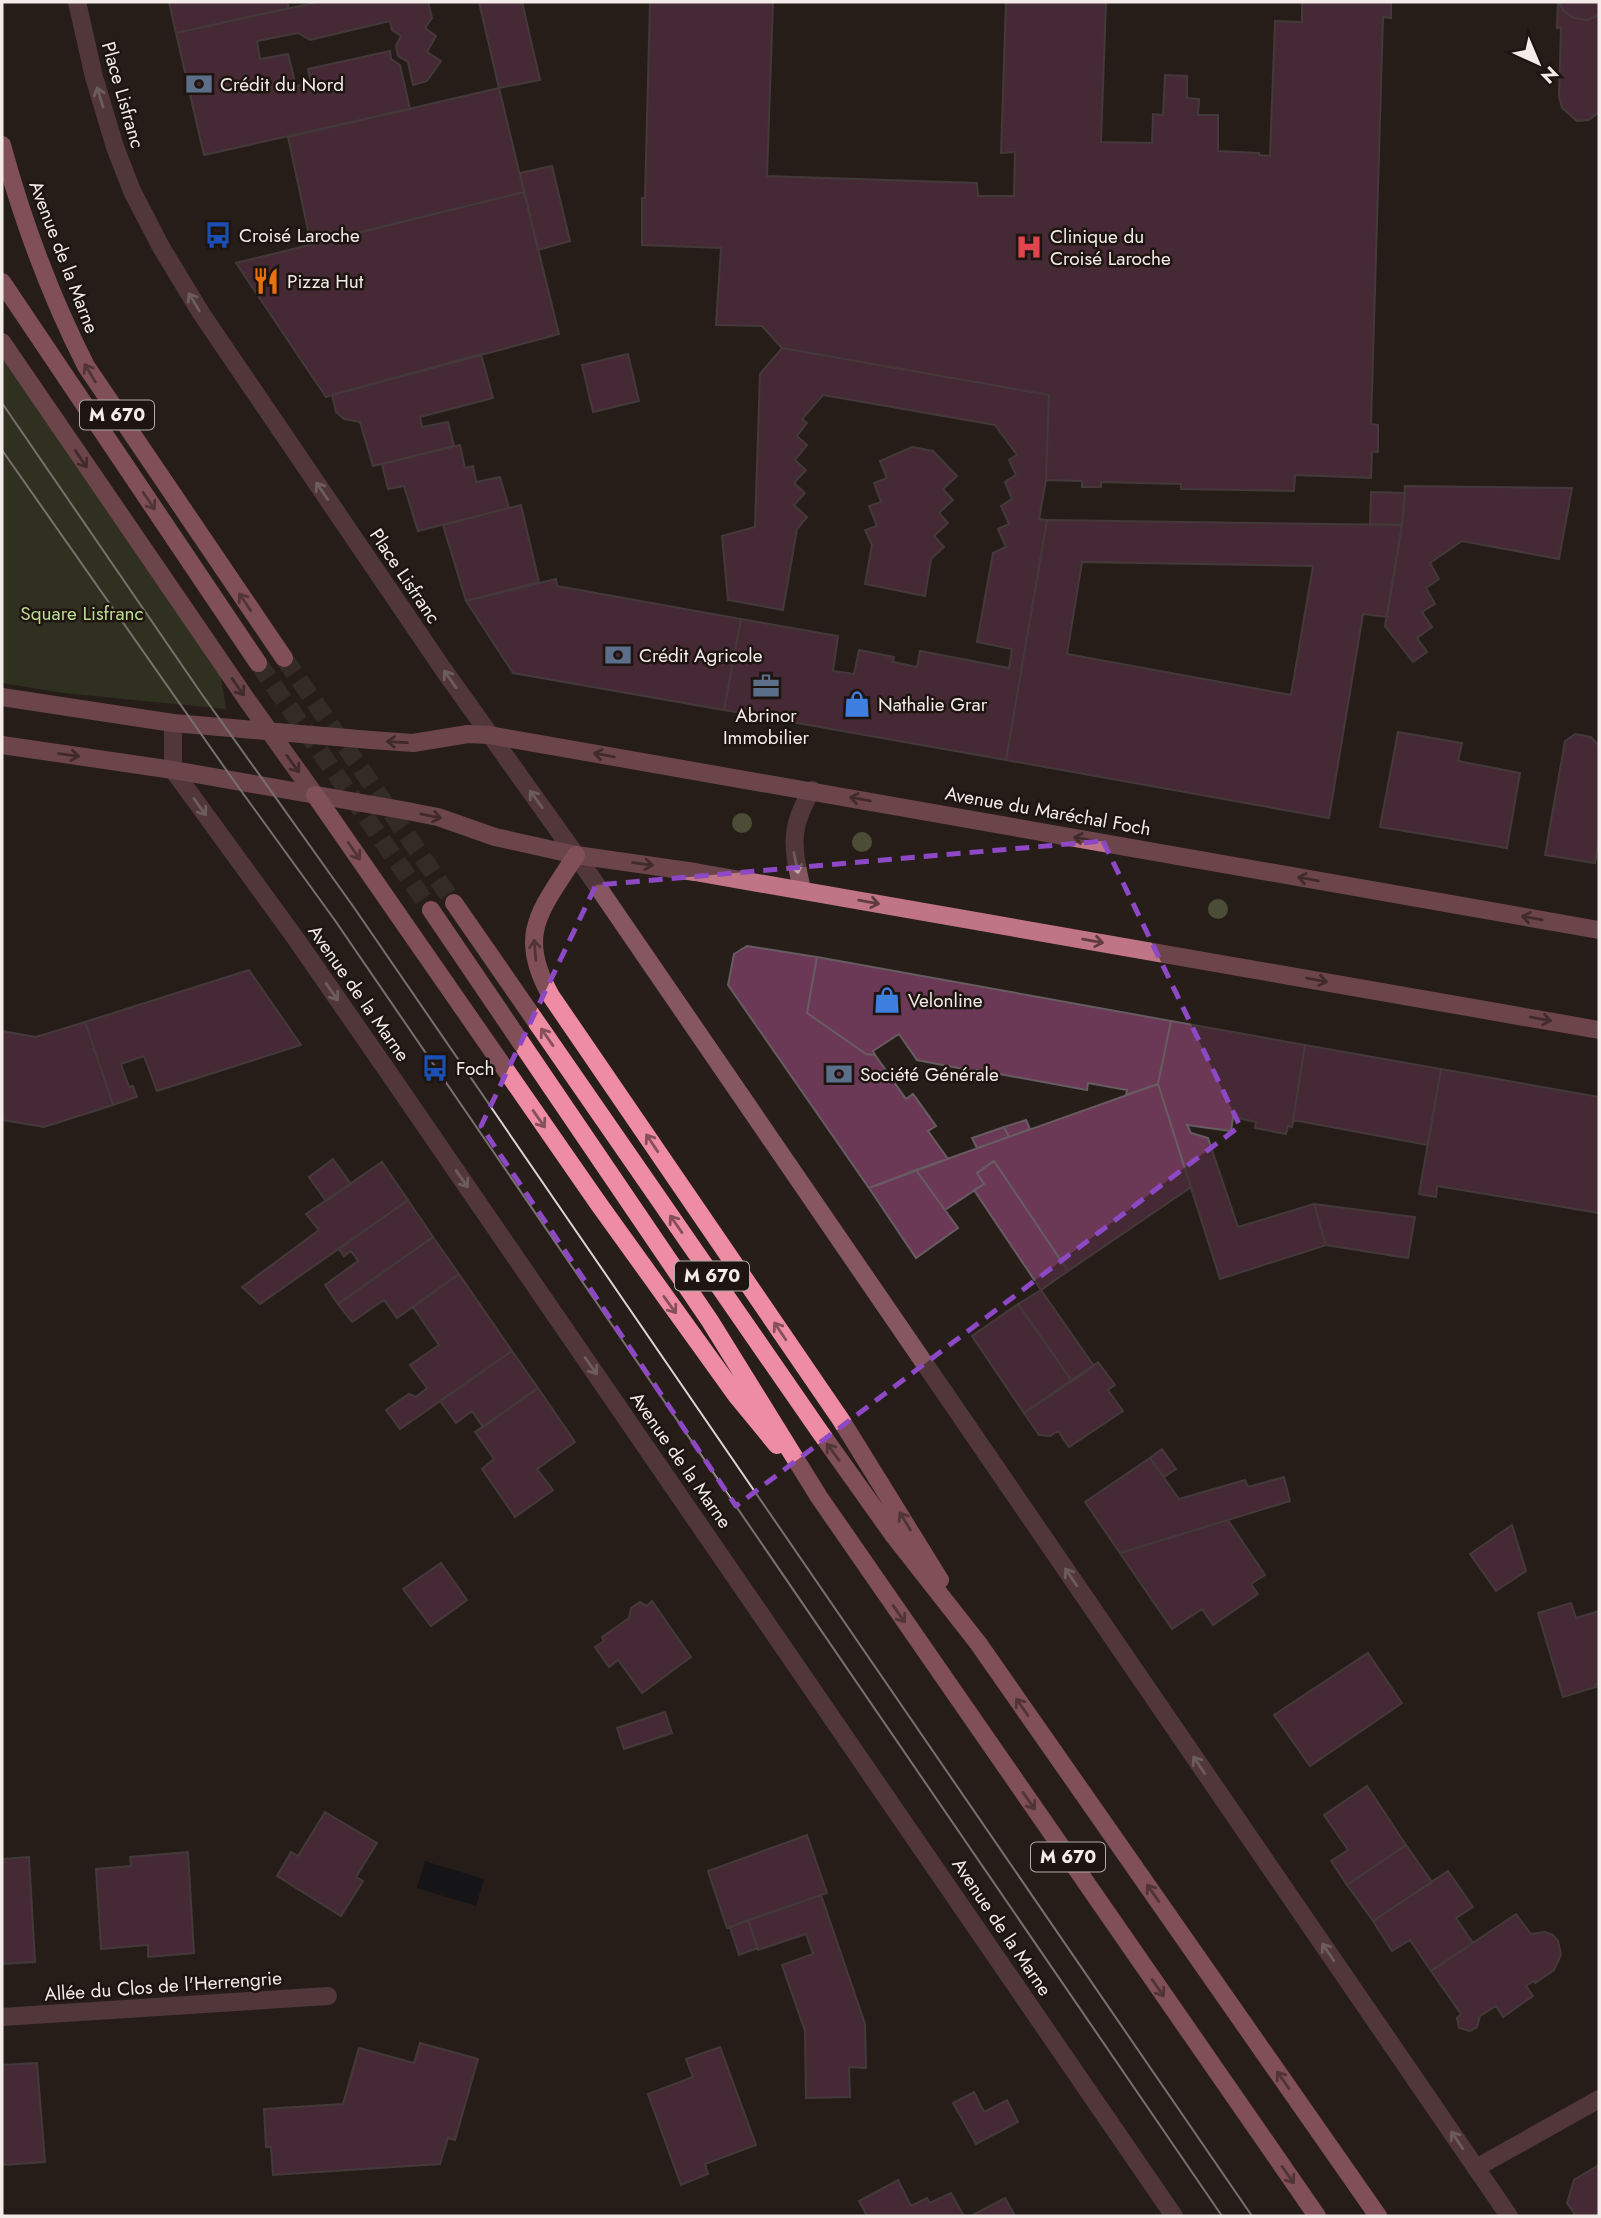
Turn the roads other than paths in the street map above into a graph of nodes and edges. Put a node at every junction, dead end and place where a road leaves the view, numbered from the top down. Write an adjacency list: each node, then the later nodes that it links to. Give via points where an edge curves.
1 (76, 2): 10 (street, Place Lisfranc, one-way to 1, via 201,313 161,247 115,147)
2 (2, 145): 5 (main road, Avenue de la Marne / M 670, one-way to 2, via 86,366 38,261)
3 (2, 282): 6 (main road, M 670, one-way to 6)
4 (2, 342): 9 (main road, one-way to 9)
5 (284, 658)
6 (258, 663)
7 (2, 697): 8 (main road)
8 (173, 723): 9 (main road); 12 (street)
9 (270, 732): 10 (main road, one-way to 9, via 414,743); 14 (main road, one-way to 14)
10 (489, 735): 13 (main road, Avenue du Maréchal Foch, one-way to 10); 15 (street, one-way to 10)
11 (2, 745): 12 (main road, one-way to 12)
12 (173, 770): 14 (main road); 27 (street, Avenue de la Marne, one-way to 27, via 363,1036)
13 (812, 790): 16 (street, one-way to 16, via 795,832); 19 (main road, Avenue du Maréchal Foch, one-way to 13)
14 (315, 795): 15 (main road, one-way to 15, via 438,817 495,838); 21 (main road, one-way to 21, via 695,1339)
15 (576, 855): 16 (main road, one-way to 16); 22 (main road, one-way to 15, via 870,1464 539,975 537,916); 26 (street, one-way to 15)
16 (802, 890): 20 (main road, one-way to 20)
17 (454, 903): 22 (main road, M 670, one-way to 17, via 820,1433)
18 (431, 910): 21 (main road, M 670, via 710,1321)
19 (1599, 930)
20 (1599, 1030)
21 (819, 1497): 28 (main road, M 670, one-way to 28)
22 (978, 1643): 29 (main road, M 670, one-way to 22)
23 (328, 1996): 24 (street, Allée du Clos de l'Herrengrie)
24 (2, 2017)
25 (1599, 2099): 26 (street)
26 (1476, 2168): 30 (street)
27 (1174, 2216)
28 (1317, 2216)
29 (1378, 2216)
30 (1509, 2216)

